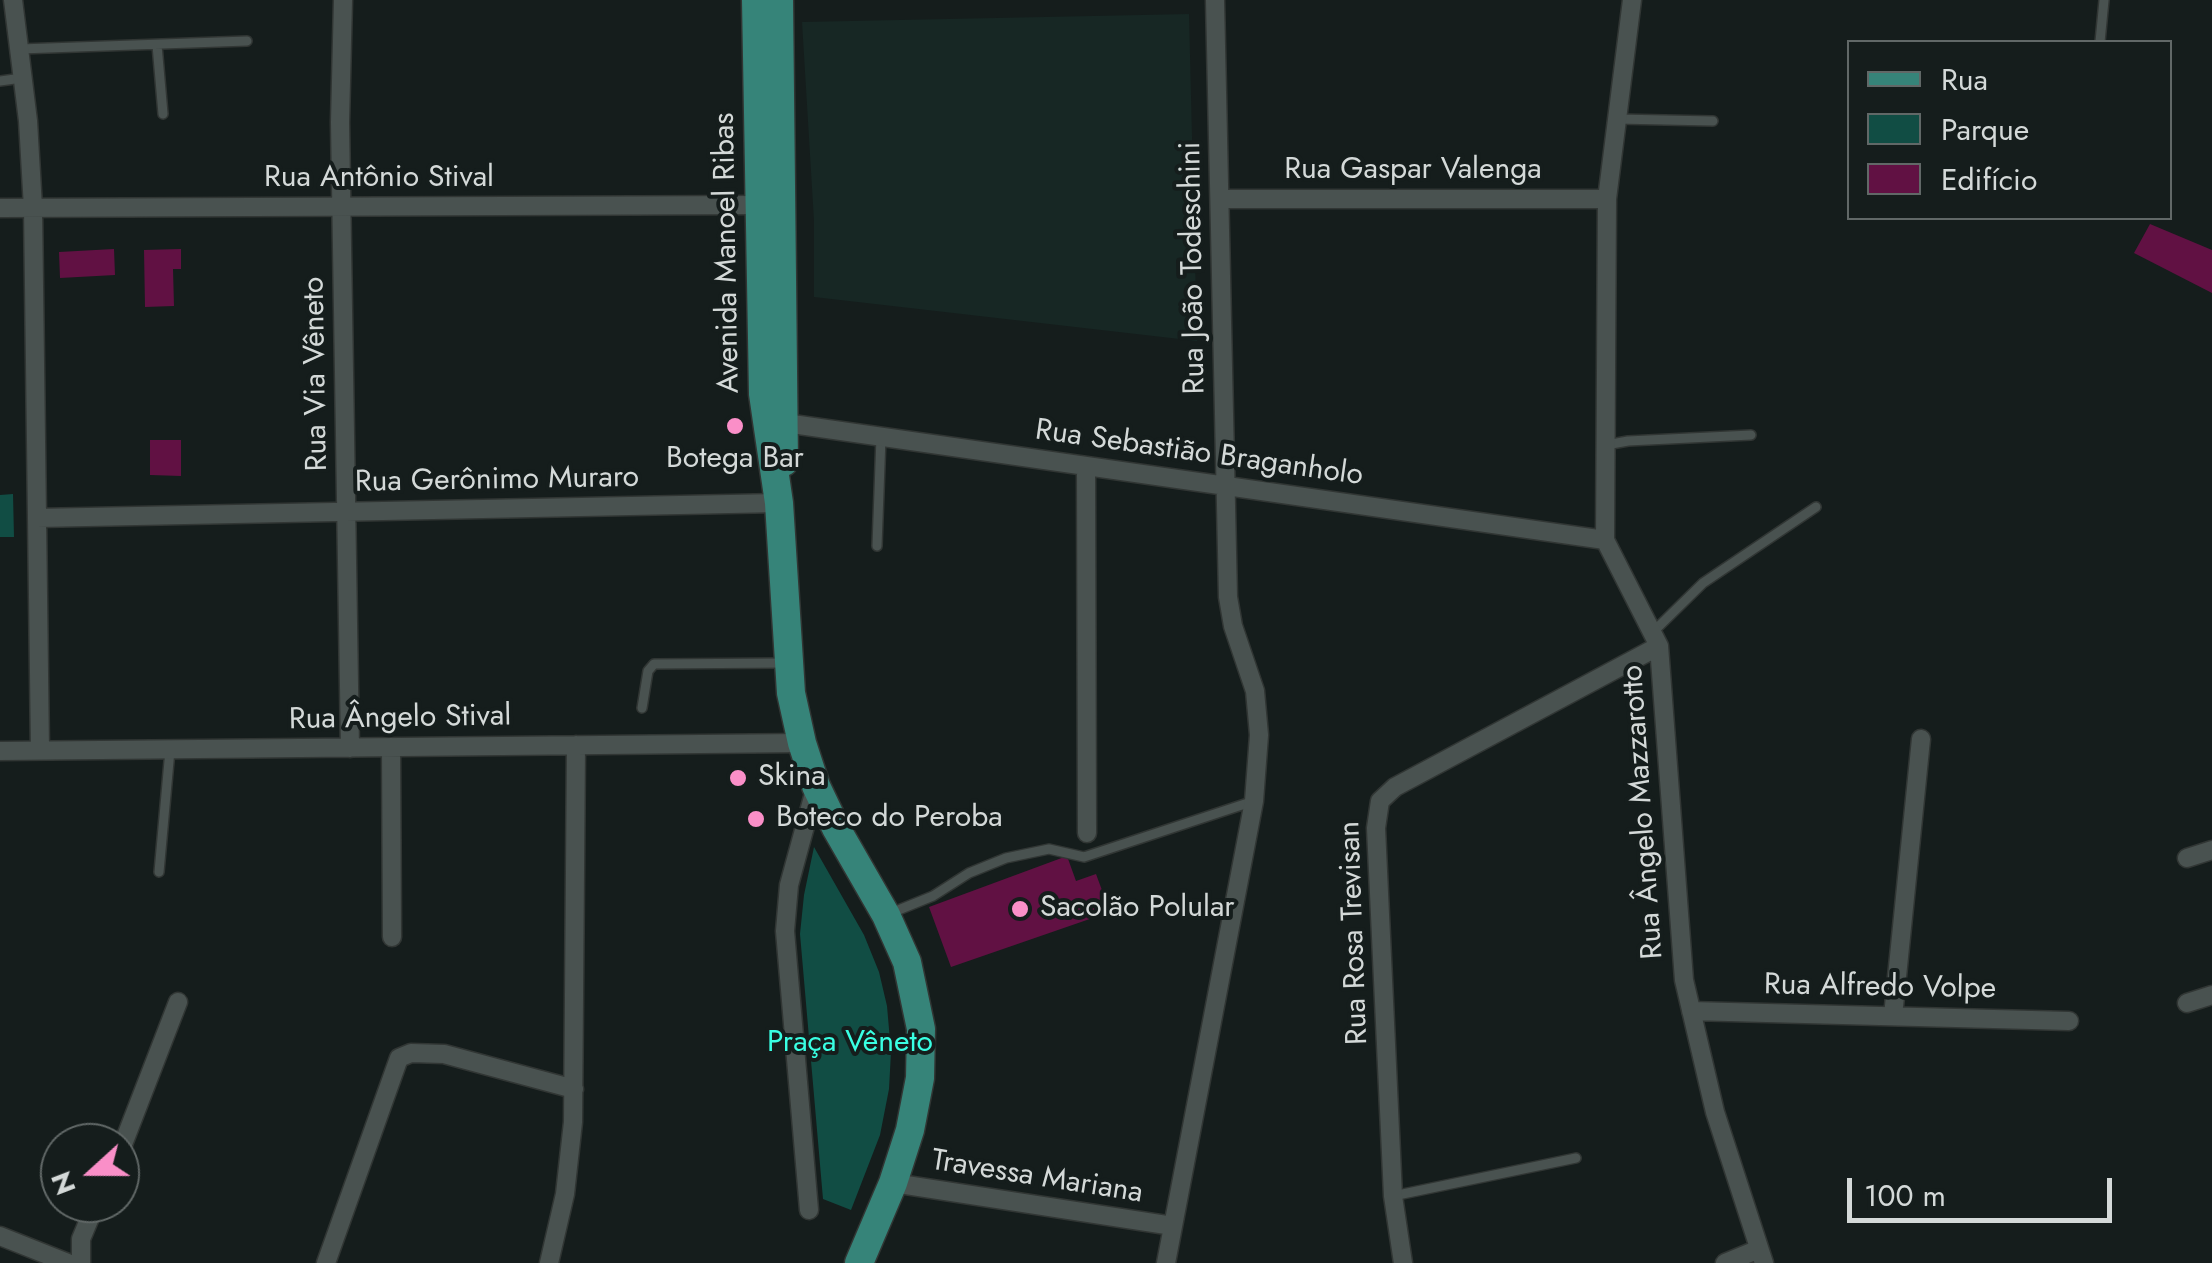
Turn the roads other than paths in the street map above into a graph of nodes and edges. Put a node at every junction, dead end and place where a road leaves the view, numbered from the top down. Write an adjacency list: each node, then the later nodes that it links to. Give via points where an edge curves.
1 (13, 0): 11 (street)
2 (343, 0): 20 (street, Rua Via Vêneto)
3 (756, 0): 19 (main road, Avenida Manoel Ribas)
4 (779, 0): 23 (main road, Avenida Manoel Ribas)
5 (1215, 0): 18 (street, Rua João Todeschini)
6 (1632, 0): 15 (street, Rua Ângelo Mazzarotto)
7 (2104, 0): 8 (lane)
8 (2100, 40)
9 (247, 41): 10 (lane)
10 (157, 45): 11 (lane); 14 (lane)
11 (20, 48): 12 (street)
12 (23, 78): 13 (lane); 22 (street)
13 (0, 81)
14 (163, 114)
15 (1617, 119): 16 (lane); 17 (street, Rua Ângelo Mazzarotto)
16 (1713, 121)
17 (1607, 198): 18 (street, Rua Gaspar Valenga); 26 (street, Rua Ângelo Mazzarotto)
18 (1220, 199): 28 (street, Rua João Todeschini)
19 (759, 204): 20 (street, Rua Antônio Stival); 29 (main road, Avenida Manoel Ribas, via 763,394)
20 (341, 206): 22 (street, Rua Antônio Stival); 31 (street, Rua Via Vêneto)
21 (0, 208): 22 (street, Rua Antônio Stival)
22 (33, 208): 32 (street)
23 (786, 423): 25 (street, Rua Sebastião Braganholo); 29 (main road, Avenida Manoel Ribas)
24 (1751, 435): 26 (lane)
25 (880, 436): 27 (street, Rua Sebastião Braganholo); 34 (lane)
26 (1606, 445): 33 (street, Rua Ângelo Mazzarotto)
27 (1086, 466): 28 (street, Rua Sebastião Braganholo); 48 (street)
28 (1226, 486): 33 (street, Rua Sebastião Braganholo); 47 (street, Rua João Todeschini, via 1230,612 1258,710)
29 (779, 503): 31 (street, Rua Gerônimo Muraro); 36 (main road, Avenida Manoel Ribas)
30 (1816, 507): 35 (lane, via 1703,583)
31 (346, 512): 32 (street, Rua Gerônimo Muraro); 42 (street, Rua Via Vêneto)
32 (37, 518): 44 (street)
33 (1605, 540): 35 (street, Rua Ângelo Mazzarotto)
34 (877, 546)
35 (1656, 640): 58 (street, Rua Ângelo Mazzarotto); 65 (street, Rua Rosa Trevisan, via 1380,801)
36 (786, 663): 37 (lane, via 654,664); 39 (main road, Avenida Manoel Ribas)
37 (642, 708)
38 (1921, 739): 59 (street)
39 (802, 743): 40 (street, Rua Ângelo Stival); 46 (main road, Avenida Manoel Ribas)
40 (576, 745): 41 (street, Rua Ângelo Stival); 61 (street)
41 (391, 747): 42 (street, Rua Ângelo Stival); 54 (street)
42 (350, 748): 43 (street, Rua Ângelo Stival)
43 (170, 749): 44 (street, Rua Ângelo Stival); 52 (lane)
44 (40, 750): 45 (street, Rua Ângelo Stival)
45 (0, 751)
46 (816, 786): 53 (main road, Avenida Manoel Ribas); 66 (street, via 789,885 785,931)
47 (1254, 801): 50 (lane); 68 (street, Rua João Todeschini)
48 (1087, 833): 50 (lane)
49 (2212, 850): 51 (street)
50 (1084, 857): 53 (lane, via 1049,849 1006,858)
51 (2187, 858)
52 (159, 872)
53 (886, 915): 64 (main road, Avenida Manoel Ribas, via 914,986 921,1029 916,1105)
54 (392, 937)
55 (2212, 995): 57 (street)
56 (178, 1002): 62 (street)
57 (2188, 1003)
58 (1691, 1011): 59 (street, Rua Alfredo Volpe); 70 (street, Rua Ângelo Mazzarotto, via 1715,1112)
59 (1893, 1016): 60 (street, Rua Alfredo Volpe)
60 (2068, 1020)
61 (574, 1089): 73 (street, via 444,1054 399,1058); 74 (street, via 569,1168)
62 (131, 1123)
63 (1576, 1158): 65 (lane)
64 (893, 1183): 68 (street, Travessa Mariana); 75 (main road, Avenida Manoel Ribas)
65 (1393, 1196): 77 (street, Rua Rosa Trevisan)
66 (809, 1210)
67 (87, 1223): 72 (street)
68 (1173, 1226): 76 (street, Rua João Todeschini)
69 (0, 1236): 71 (street)
70 (1762, 1256): 78 (street)
71 (68, 1263)
72 (81, 1263)
73 (326, 1263)
74 (549, 1263)
75 (860, 1263)
76 (1166, 1263)
77 (1403, 1263)
78 (1725, 1263)

